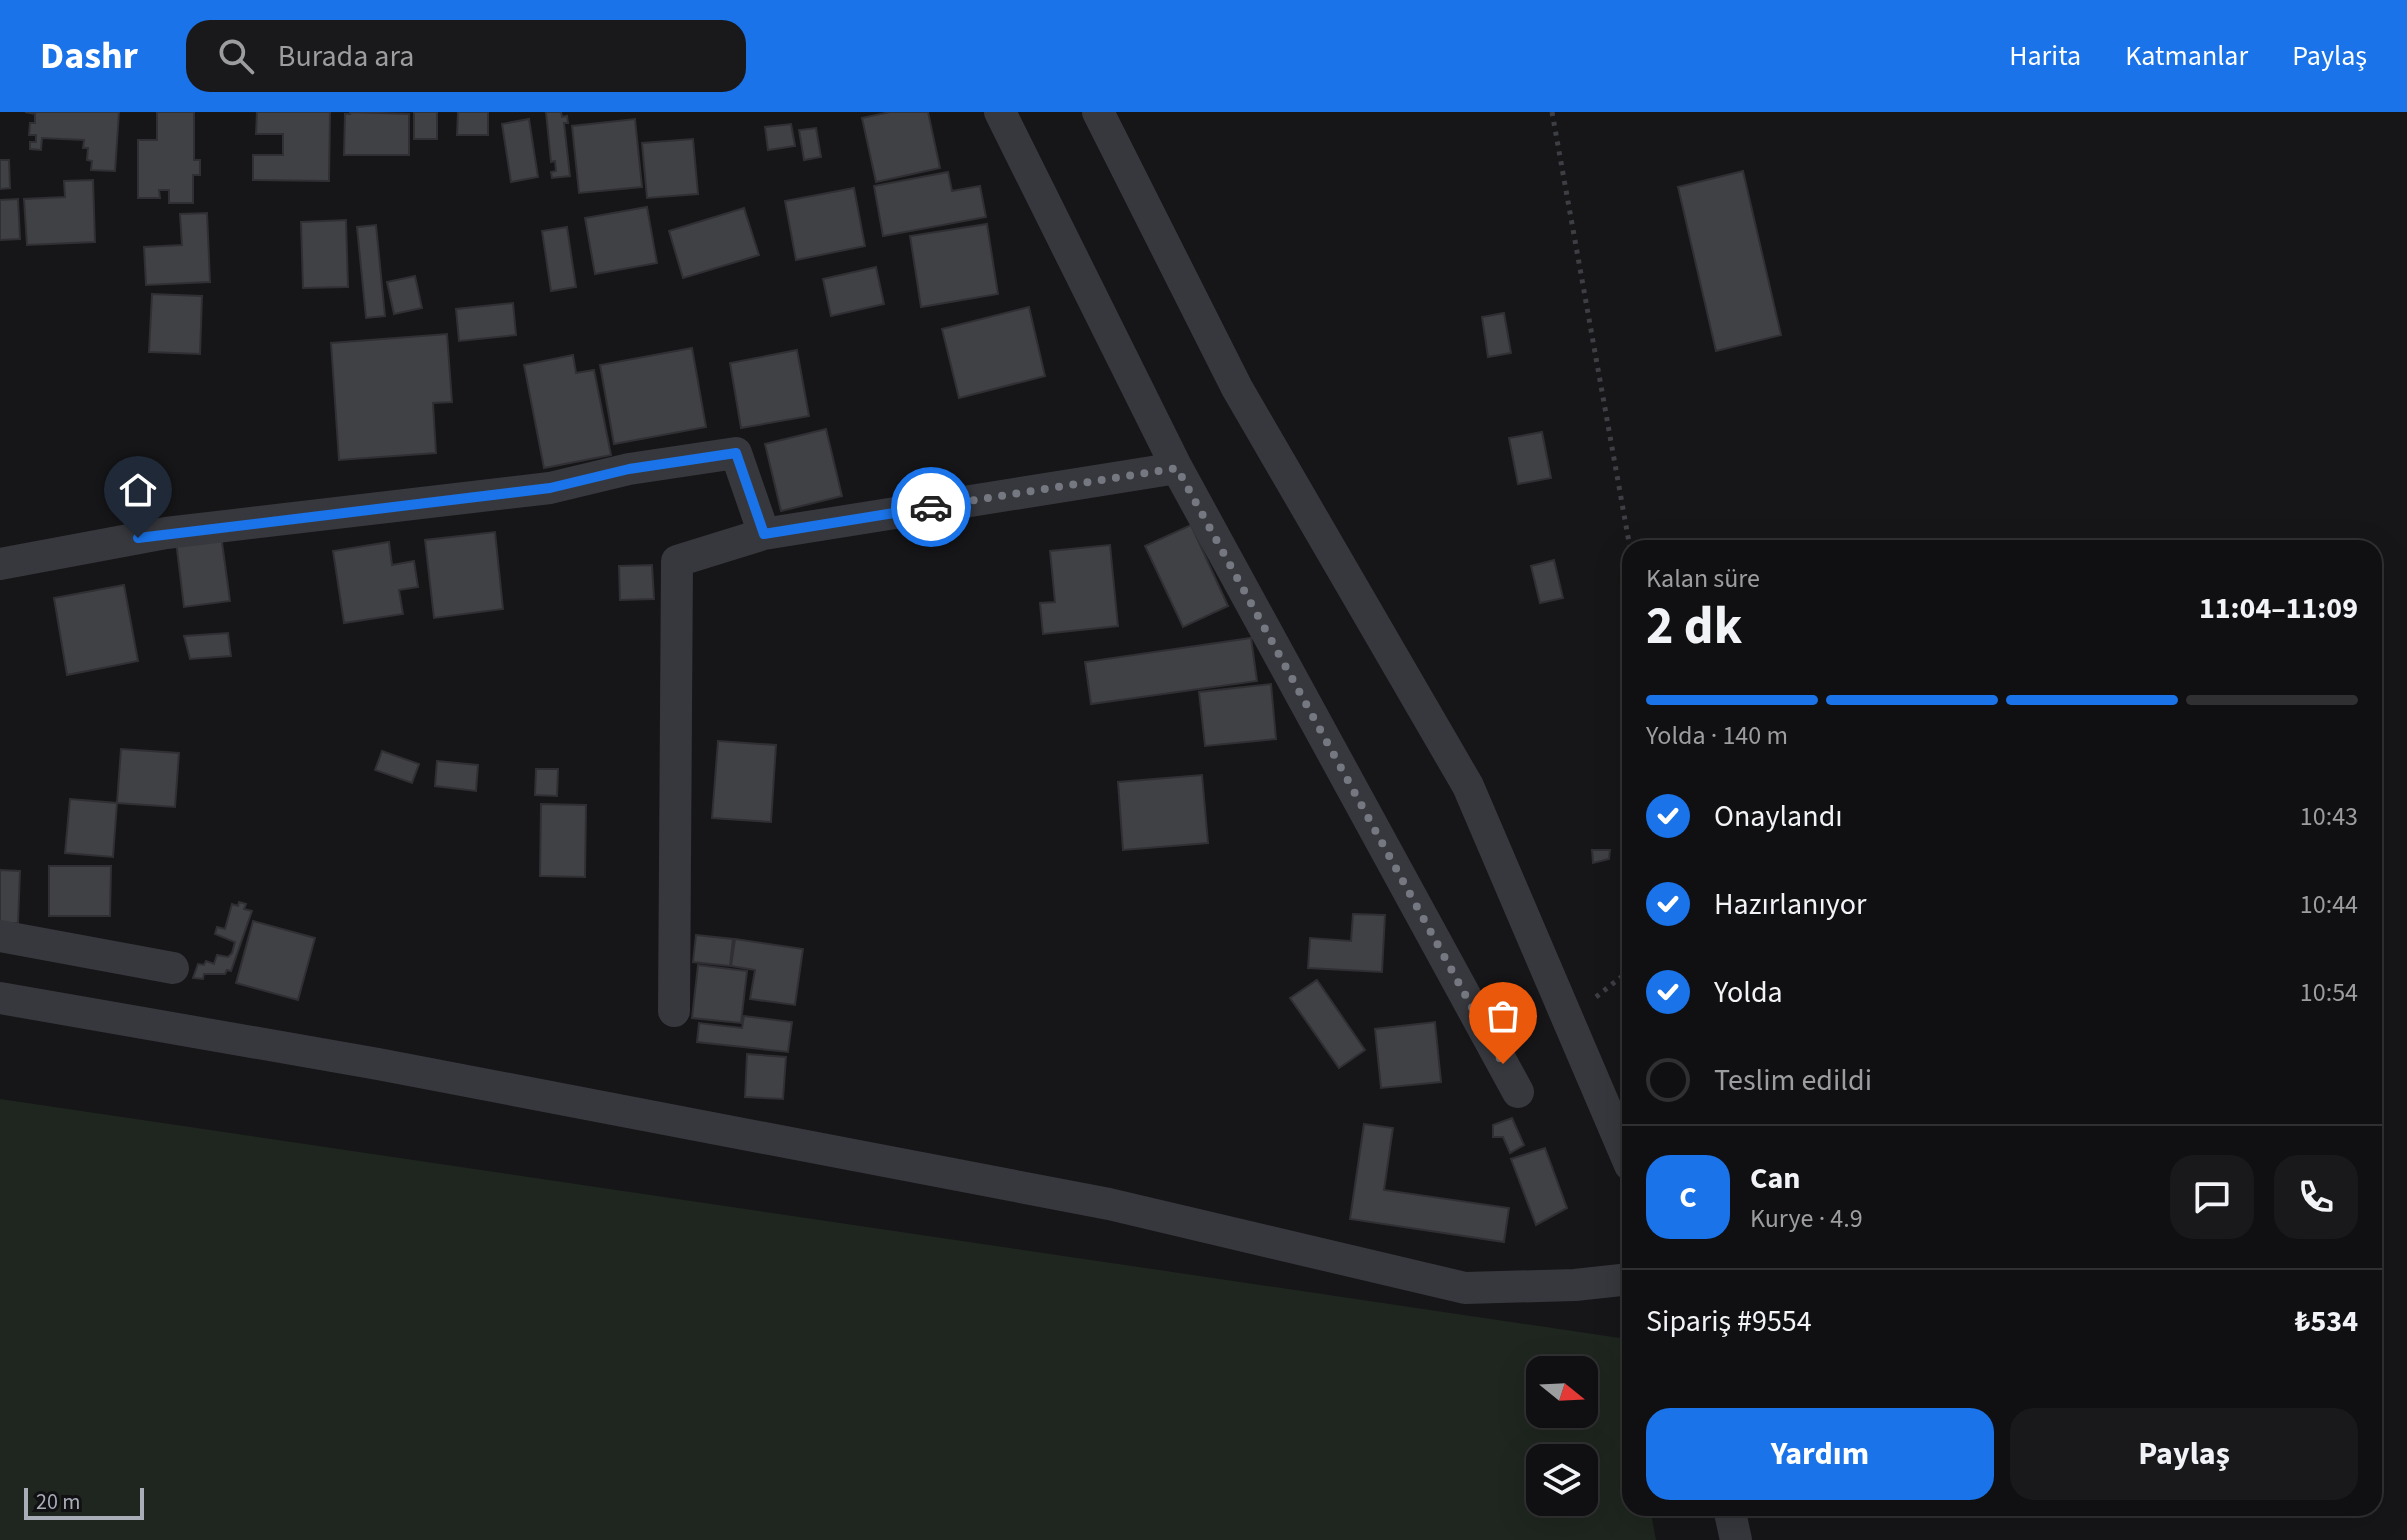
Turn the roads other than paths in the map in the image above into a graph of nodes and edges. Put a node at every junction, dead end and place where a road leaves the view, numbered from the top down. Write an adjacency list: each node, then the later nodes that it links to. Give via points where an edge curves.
1 (1000, 112): 3 (street)
2 (1098, 112): 11 (street, via 1237,388 1468,786)
3 (1177, 468): 4 (street); 10 (street)
4 (764, 534): 5 (street, via 736,453 629,469 550,488 166,533); 9 (street, via 677,561)
5 (0, 564)
6 (0, 936): 7 (street)
7 (173, 968)
8 (0, 998): 12 (street, via 1109,1204 1465,1288)
9 (674, 1011)
10 (1518, 1092)
11 (1622, 1146)
12 (1622, 1280)
13 (1731, 1516): 14 (street)
14 (1736, 1540)

